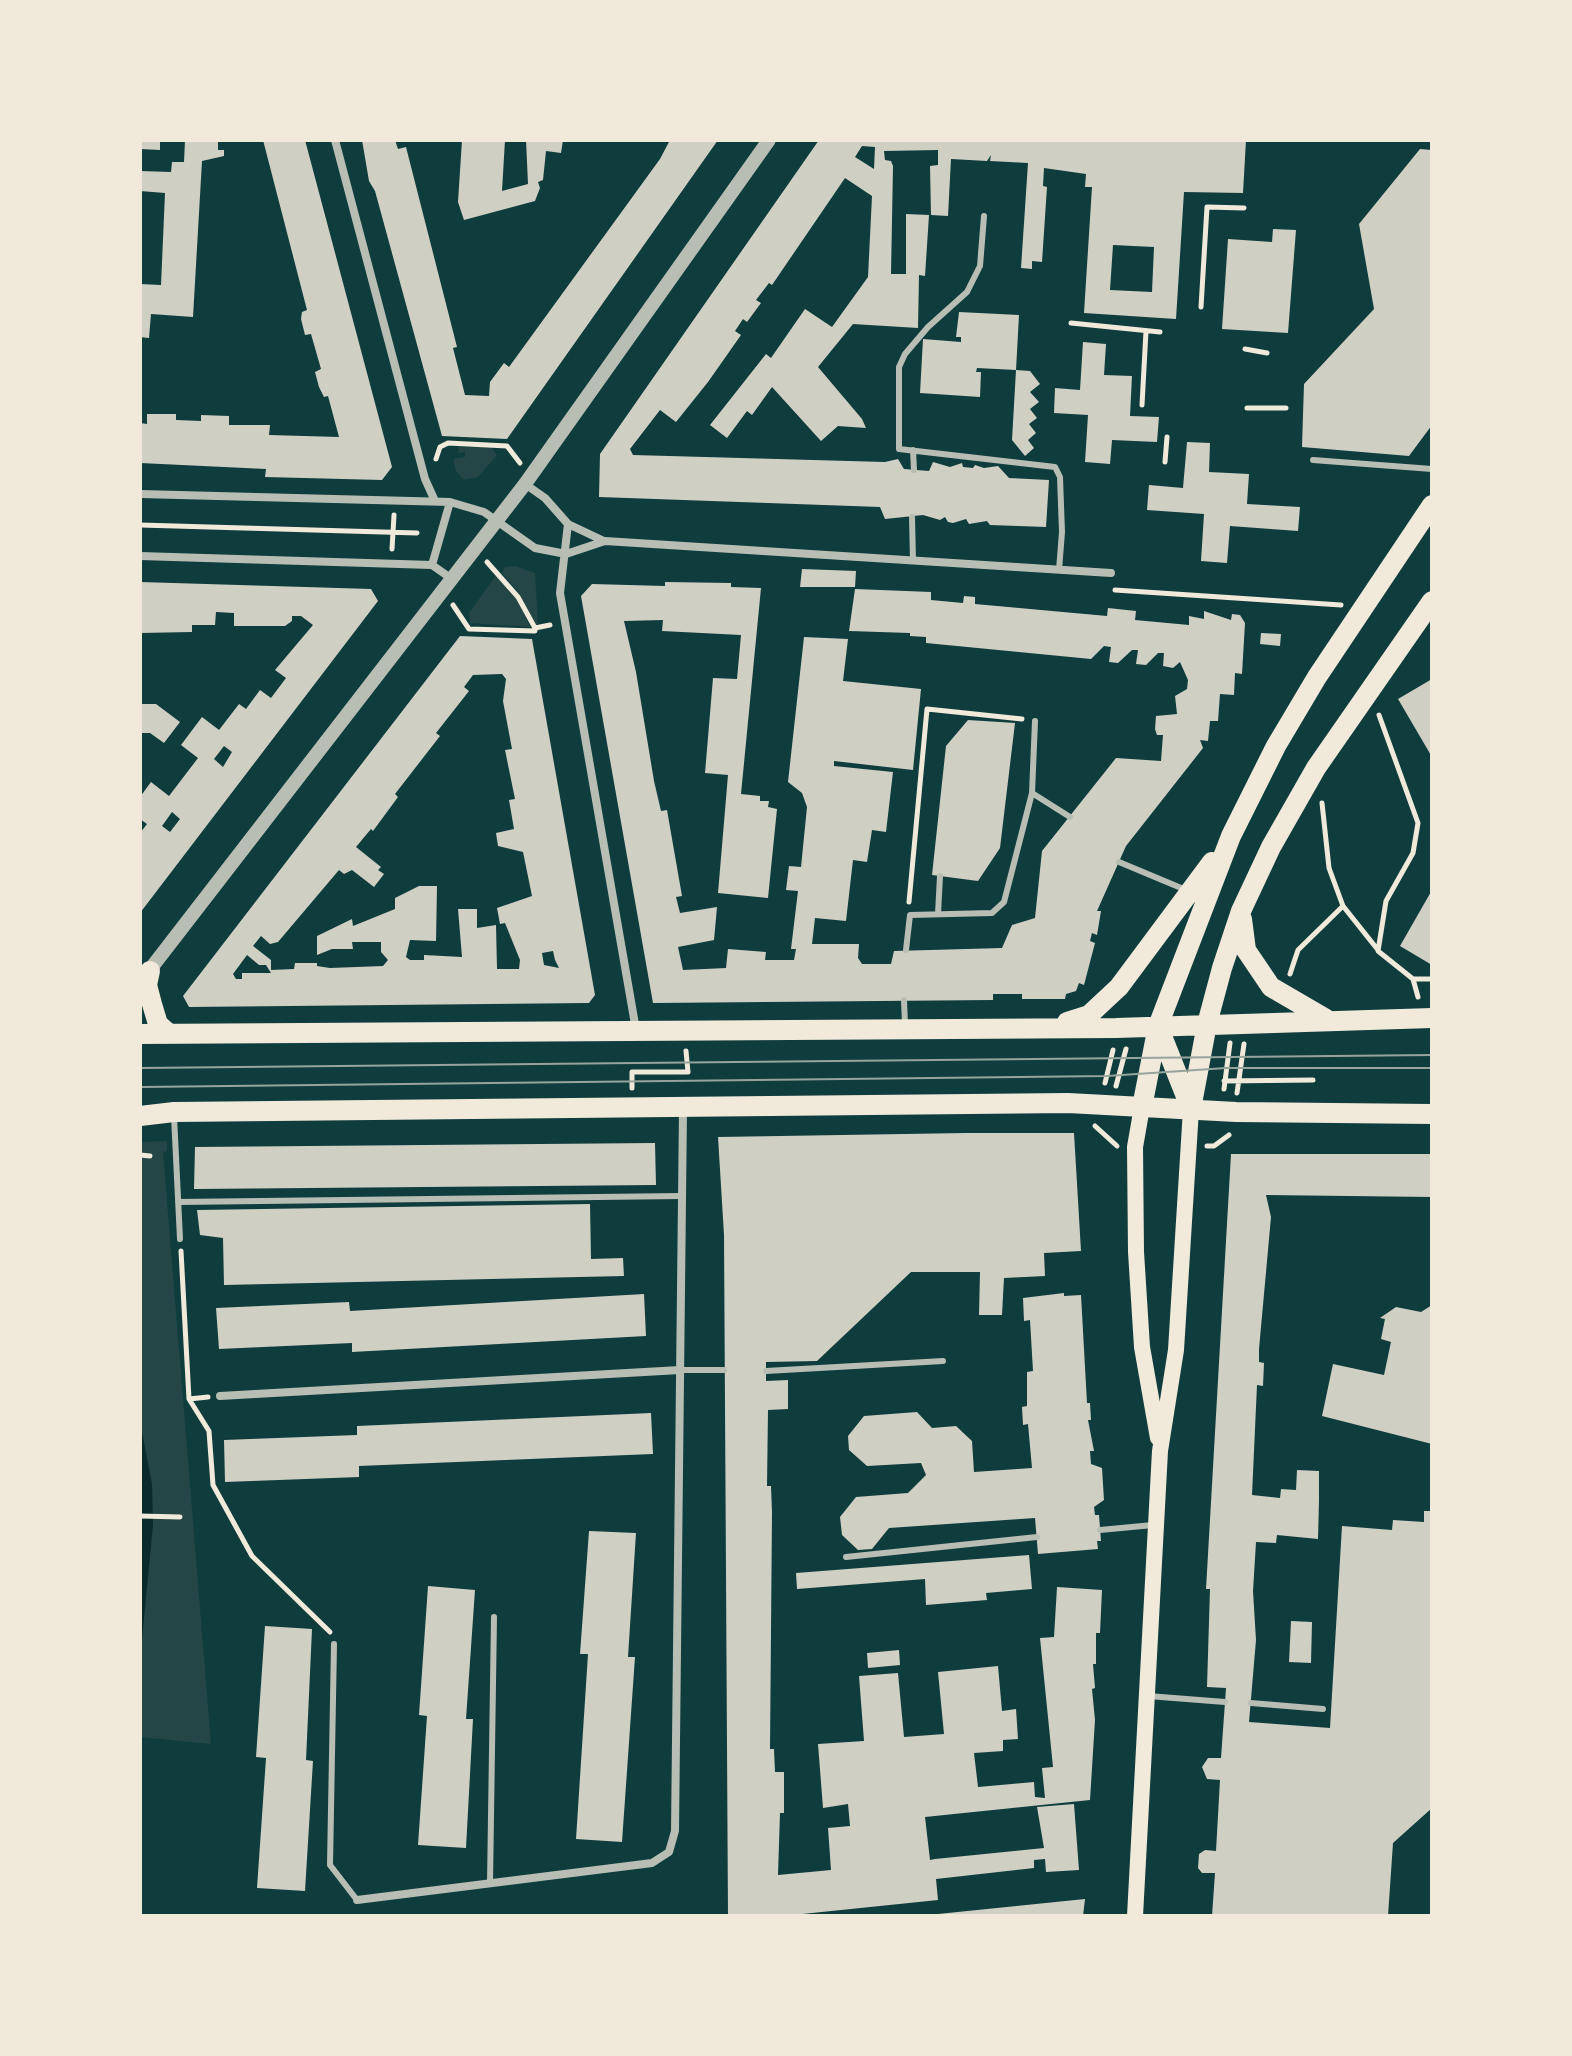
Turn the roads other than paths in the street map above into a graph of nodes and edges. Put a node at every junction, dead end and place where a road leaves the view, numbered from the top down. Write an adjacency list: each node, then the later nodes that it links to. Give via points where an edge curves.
1 (335, 140): 10 (street, via 421,467)
2 (769, 140): 8 (street)
3 (984, 216): 4 (lane, via 980,266 967,292 928,327 899,367 899,449)
4 (913, 450): 7 (lane); 21 (lane, via 1055,467 1060,477)
5 (1313, 460): 6 (lane)
6 (1432, 469)
7 (914, 470)
8 (529, 478): 14 (street); 15 (street)
9 (140, 494): 10 (street)
10 (435, 501): 11 (street)
11 (450, 502): 14 (street); 20 (street)
12 (1432, 505): 28 (main road, via 1276,746)
13 (912, 517): 19 (lane)
14 (497, 521): 17 (street, via 535,548); 23 (street)
15 (568, 524): 16 (street); 17 (street)
16 (605, 541): 17 (street); 19 (street)
17 (566, 554): 43 (street, via 560,593)
18 (140, 556): 20 (street)
19 (913, 561): 21 (street)
20 (432, 565): 23 (street)
21 (1059, 570): 22 (street)
22 (1111, 573)
23 (452, 579): 35 (street)
24 (1432, 601): 32 (main road, via 1316,768)
25 (1035, 721): 26 (lane)
26 (1032, 793): 27 (lane); 33 (lane, via 1004,902 992,913)
27 (1070, 817)
28 (1231, 836): 31 (main road); 40 (main road)
29 (1119, 862): 31 (lane)
30 (940, 876): 33 (lane)
31 (1189, 892): 42 (main road, via 1119,987 1089,1015)
32 (1241, 911): 38 (main road, via 1246,950 1262,977); 39 (main road)
33 (938, 914): 34 (lane, via 910,915)
34 (906, 950)
35 (145, 977): 44 (main road, via 158,1024)
36 (904, 1000): 41 (lane)
37 (1432, 1018): 38 (main road)
38 (1326, 1019): 39 (main road)
39 (1207, 1024): 40 (main road); 48 (main road)
40 (1158, 1026): 42 (main road); 46 (main road); 48 (main road)
41 (905, 1027): 42 (main road); 43 (main road)
42 (1050, 1028)
43 (636, 1031): 44 (main road)
44 (168, 1033): 45 (main road)
45 (140, 1034)
46 (1142, 1107): 47 (main road, via 1068,1103); 48 (main road); 60 (main road, via 1131,1144 1136,1252 1142,1347)
47 (683, 1108): 49 (main road); 52 (street)
48 (1191, 1109): 50 (main road); 60 (main road, via 1176,1350)
49 (174, 1112): 51 (main road); 53 (lane)
50 (1432, 1114)
51 (140, 1116)
52 (681, 1196): 53 (lane); 56 (street)
53 (178, 1202): 54 (lane)
54 (180, 1239)
55 (943, 1361): 58 (lane)
56 (680, 1370): 57 (lane); 59 (street); 71 (street, via 675,1831 669,1852 652,1863)
57 (724, 1370)
58 (766, 1371)
59 (220, 1396)
60 (1160, 1451): 61 (main road)
61 (1158, 1524): 62 (lane); 67 (main road)
62 (1100, 1530)
63 (1037, 1537): 64 (lane)
64 (846, 1557)
65 (494, 1617): 71 (lane)
66 (334, 1644): 72 (lane, via 330,1865)
67 (1148, 1696): 68 (lane); 73 (main road)
68 (1225, 1702)
69 (1251, 1703): 70 (lane)
70 (1323, 1709)
71 (490, 1883): 72 (street)
72 (357, 1900)
73 (1135, 1916)

